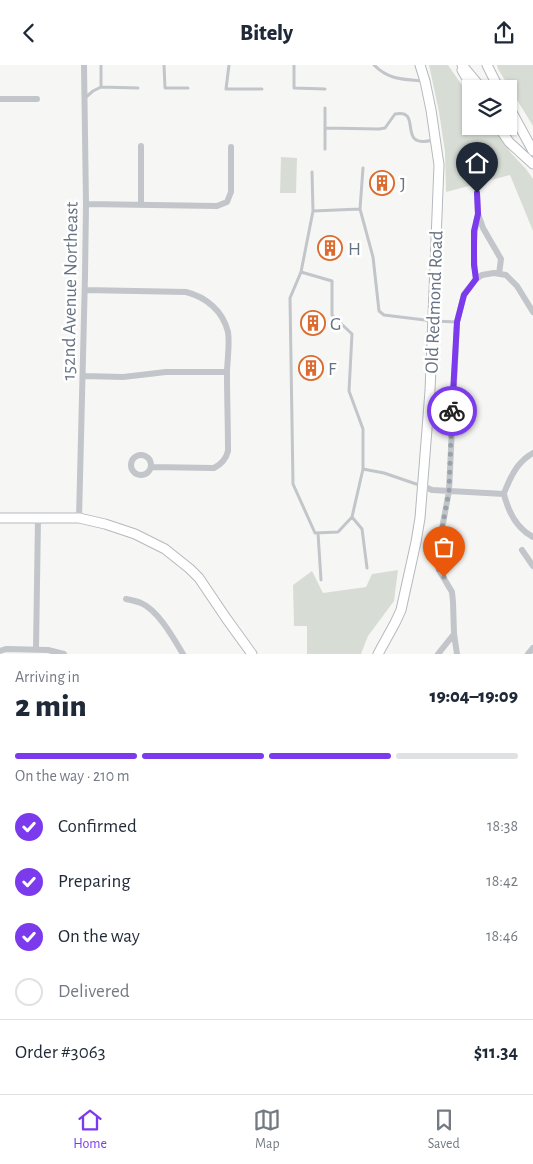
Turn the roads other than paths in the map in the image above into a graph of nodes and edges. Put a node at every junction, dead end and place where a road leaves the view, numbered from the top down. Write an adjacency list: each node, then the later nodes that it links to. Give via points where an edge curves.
1 (84, 65): 19 (street, 152nd Avenue Northeast)
2 (101, 65): 14 (lane)
3 (164, 65): 16 (lane, via 165,88)
4 (229, 65): 17 (lane, via 226,89)
5 (294, 65): 18 (lane, via 294,88)
6 (374, 65): 13 (lane, via 388,76)
7 (420, 65): 13 (main road, Old Redmond Road)
8 (461, 65): 10 (main road); 11 (main road)
9 (487, 65): 12 (main road)
10 (468, 80)
11 (474, 80)
12 (494, 80)
13 (425, 81): 26 (main road, Old Redmond Road)
14 (101, 87): 15 (lane); 19 (lane)
15 (138, 88)
16 (188, 88)
17 (262, 89)
18 (325, 89)
19 (85, 98): 35 (street, 152nd Avenue Northeast)
20 (0, 99): 21 (street)
21 (37, 99)
22 (325, 108): 24 (lane)
23 (517, 122): 30 (main road)
24 (325, 128): 26 (lane, via 385,128 394,114 401,113 408,118 415,140); 29 (lane)
25 (504, 135): 31 (main road)
26 (436, 139): 45 (main road, Old Redmond Road, via 439,165)
27 (141, 145): 36 (street)
28 (231, 147): 36 (street, via 231,192 227,202 217,206)
29 (324, 149)
30 (533, 151)
31 (533, 164)
32 (362, 168): 37 (lane)
33 (312, 172): 38 (lane)
34 (477, 193): 39 (street)
35 (86, 204): 36 (street); 43 (street, 152nd Avenue Northeast)
36 (141, 205)
37 (360, 209): 38 (lane); 45 (lane, via 373,257 379,311 384,315)
38 (313, 211): 40 (lane)
39 (478, 214): 41 (street, via 501,259); 42 (street, via 474,231)
40 (301, 272): 51 (lane, via 332,281 332,315 352,334 349,391 363,429); 59 (lane, via 290,298 293,484)
41 (499, 274): 42 (street, via 482,275); 44 (street, via 506,275 517,286)
42 (476, 279): 46 (street, via 464,295)
43 (85, 290): 47 (street, via 186,291 196,294 214,306 228,331); 48 (street, 152nd Avenue Northeast)
44 (533, 312)
45 (433, 321): 46 (lane); 52 (main road, Old Redmond Road)
46 (457, 322): 53 (street)
47 (227, 371): 48 (street); 50 (street, via 226,459 220,465 206,469)
48 (83, 376): 58 (street, 152nd Avenue Northeast)
49 (533, 453): 54 (street, via 518,465)
50 (152, 467)
51 (363, 469): 52 (lane); 55 (lane)
52 (423, 486): 53 (street); 73 (main road, Old Redmond Road, via 416,542 403,602)
53 (449, 491): 54 (street); 66 (street, via 436,561 452,592)
54 (504, 494): 60 (street, via 517,524)
55 (352, 517): 59 (lane, via 338,532); 63 (lane, via 362,529)
56 (0, 518): 57 (main road)
57 (38, 518): 58 (main road); 68 (street)
58 (79, 518): 72 (main road, via 142,537 165,549 205,586)
59 (318, 533): 64 (lane)
60 (533, 537)
61 (522, 550): 62 (street)
62 (533, 566)
63 (367, 568)
64 (321, 580)
65 (126, 599): 71 (street, via 142,603 153,611)
66 (454, 634): 74 (street); 75 (street)
67 (533, 648): 76 (street)
68 (36, 649): 69 (street); 70 (street)
69 (0, 651)
70 (64, 654)
71 (183, 654)
72 (252, 654)
73 (378, 654)
74 (438, 654)
75 (457, 654)
76 (528, 654)

